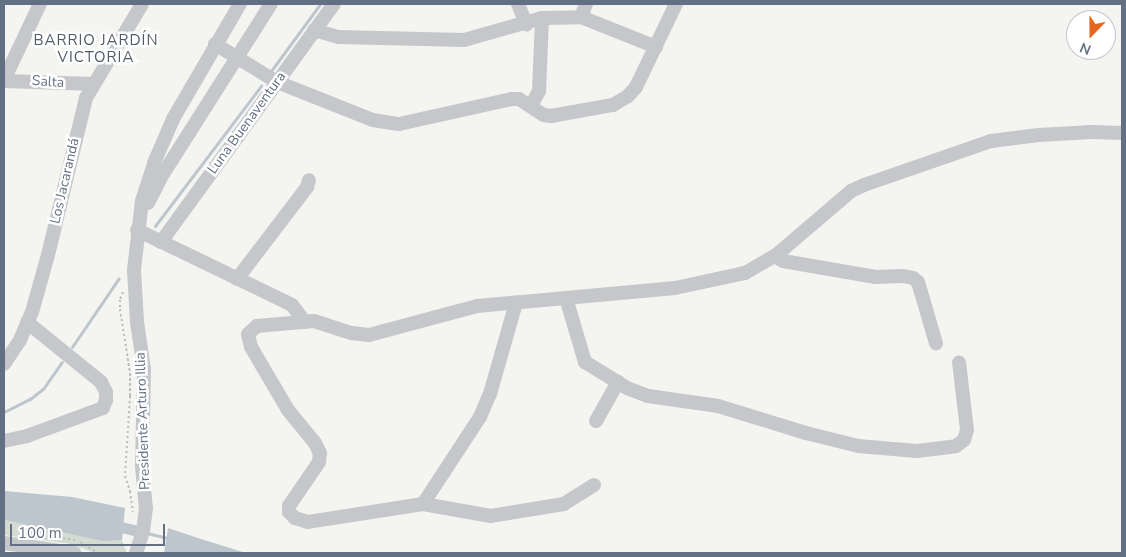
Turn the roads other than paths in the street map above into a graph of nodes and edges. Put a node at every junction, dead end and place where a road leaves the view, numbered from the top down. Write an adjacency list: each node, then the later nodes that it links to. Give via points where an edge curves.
1 (40, 4): 15 (street)
2 (142, 4): 17 (street, Los Jacarandá)
3 (240, 4): 12 (street, Presidente Arturo Illia)
4 (271, 4): 14 (street, Presidente Arturo Illia)
5 (334, 4): 11 (street, Luna Buenaventura)
6 (518, 4): 10 (street)
7 (676, 4): 13 (street)
8 (583, 10): 9 (street); 13 (street)
9 (542, 18): 10 (street); 18 (street, via 539,91)
10 (526, 24): 11 (street, via 464,40 445,41 338,37)
11 (314, 30): 16 (street, Luna Buenaventura)
12 (215, 44): 14 (street); 21 (street, Presidente Arturo Illia, via 163,142 142,202)
13 (656, 47): 18 (street, via 636,88 613,105 551,116)
14 (236, 57): 16 (street); 21 (street, Presidente Arturo Illia, via 163,174)
15 (4, 81): 17 (street, Salta)
16 (277, 82): 18 (street, via 373,120 399,124 512,98); 22 (street, Luna Buenaventura)
17 (93, 84): 27 (street, Los Jacarandá, via 84,104 48,255)
18 (531, 106)
19 (1122, 133): 23 (street, via 1039,135 992,141 864,185 844,197)
20 (309, 180): 24 (street)
21 (138, 226): 22 (street); 39 (street, Presidente Arturo Illia, via 134,285 145,395 142,467 146,509)
22 (161, 242): 24 (street)
23 (775, 256): 25 (street, via 745,273 675,288); 29 (street, via 782,261 876,277 913,278 918,282)
24 (237, 279): 28 (street, via 292,305)
25 (566, 298): 26 (street); 32 (street, via 585,362)
26 (516, 303): 28 (street, via 477,306 369,335 314,321); 36 (street, via 490,394 480,417)
27 (27, 322): 31 (street, Los Jacarandá, via 20,340); 34 (street, via 101,382 106,400 103,408 27,436)
28 (304, 322): 36 (street, via 257,326 248,334 251,347 288,410 320,453 319,462 289,506 289,512 295,518 308,522)
29 (936, 343)
30 (959, 362): 32 (street, via 967,430 964,440 956,446 917,451 858,446 718,406 648,396)
31 (4, 364)
32 (618, 382): 33 (street)
33 (596, 421)
34 (4, 441)
35 (594, 484): 36 (street, via 564,504 491,516)
36 (423, 504)
37 (4, 543): 38 (street)
38 (74, 553)
39 (136, 553)

